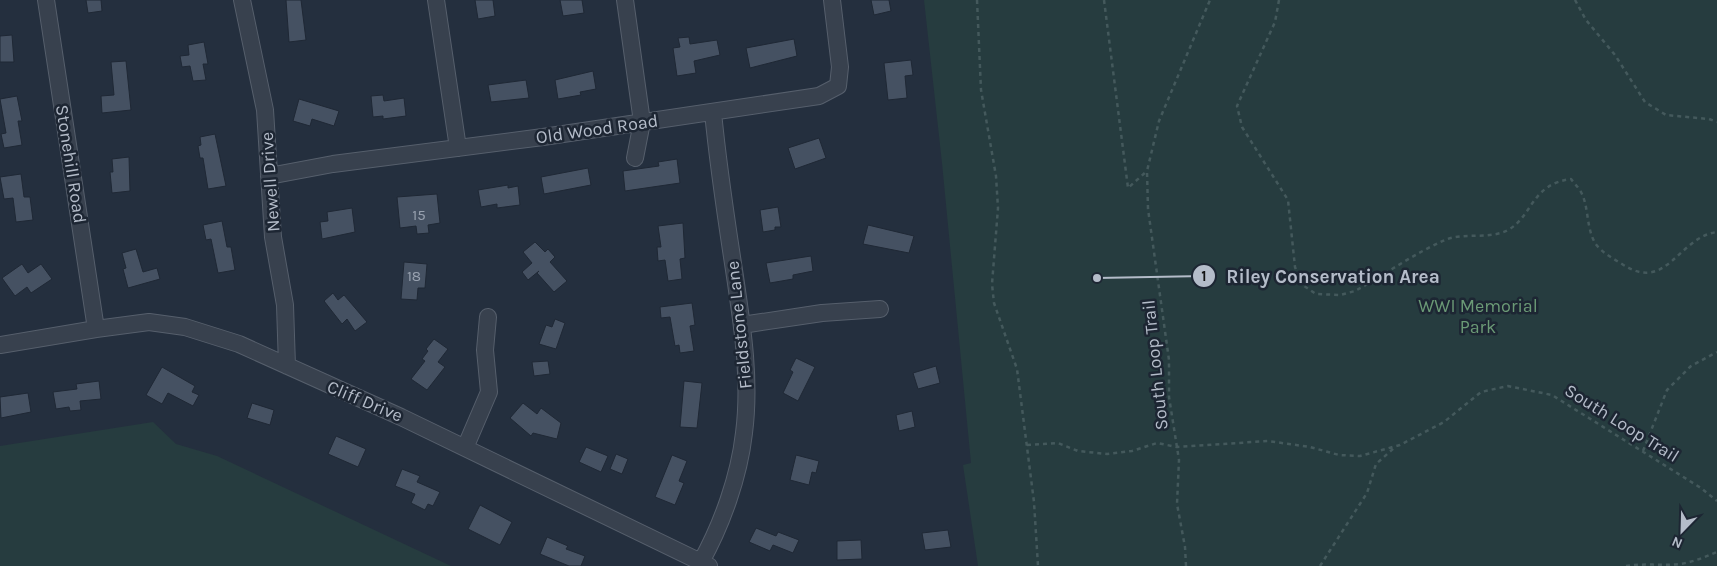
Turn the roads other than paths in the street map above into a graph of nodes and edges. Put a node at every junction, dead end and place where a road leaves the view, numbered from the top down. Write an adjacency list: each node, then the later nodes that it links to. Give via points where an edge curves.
1 (46, 0): 14 (street, Stonehill Road)
2 (242, 0): 10 (street, Newell Drive, via 265,110)
3 (436, 0): 8 (street)
4 (625, 0): 7 (street)
5 (832, 0): 6 (street, Old Wood Road, via 840,67 838,86 819,96)
6 (713, 112): 7 (street, Old Wood Road); 13 (street, Fieldstone Lane)
7 (642, 122): 8 (street, Old Wood Road); 9 (street)
8 (458, 148): 10 (street, Old Wood Road)
9 (635, 158)
10 (269, 176): 16 (street, Newell Drive, via 273,237 285,305)
11 (880, 309): 13 (street, via 822,313)
12 (488, 316): 17 (street, via 485,350 488,392)
13 (742, 325): 18 (street, Fieldstone Lane, via 746,393 744,434 731,490)
14 (96, 329): 15 (street, Cliff Drive); 16 (street, Cliff Drive, via 149,322 185,326 239,344)
15 (0, 346)
16 (287, 366): 17 (street, Cliff Drive)
17 (465, 448): 18 (street, Cliff Drive)
18 (705, 564)

